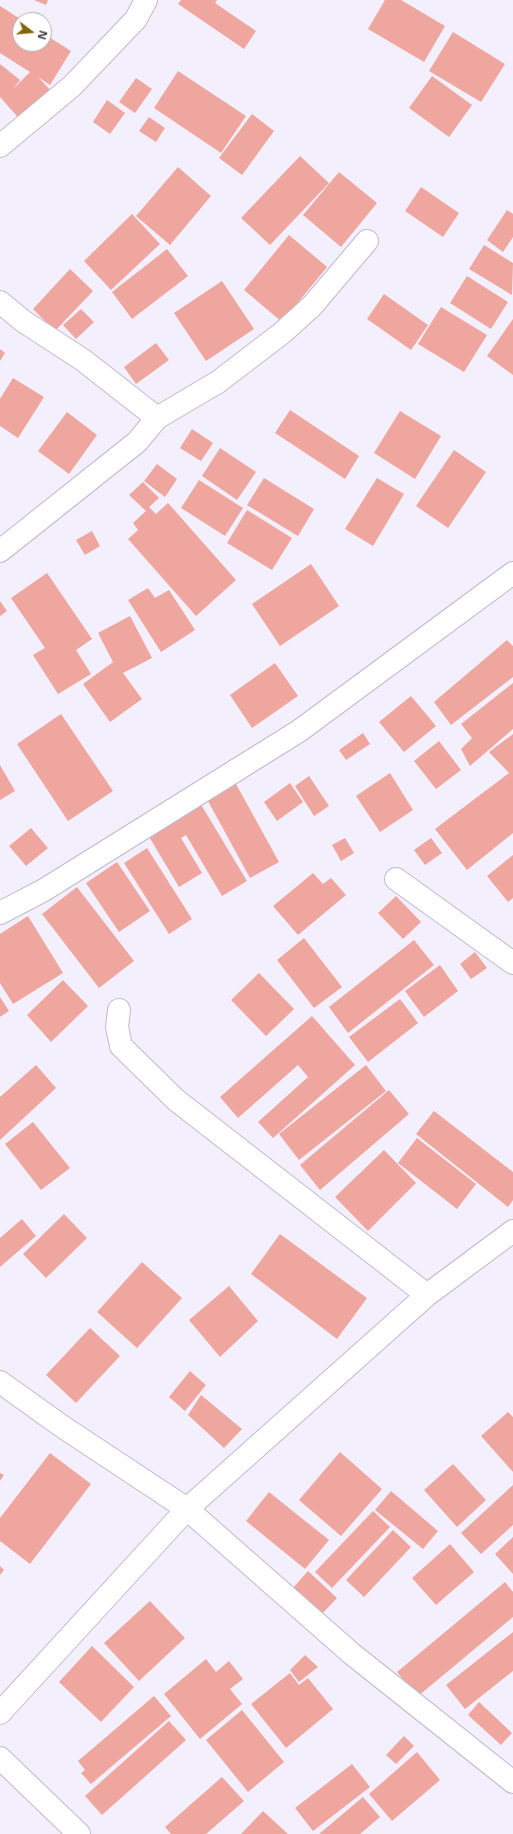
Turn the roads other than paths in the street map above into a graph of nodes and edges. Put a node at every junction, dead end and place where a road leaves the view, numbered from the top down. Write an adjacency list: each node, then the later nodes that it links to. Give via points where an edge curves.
1 (146, 0): 2 (street, via 136,19 72,86)
2 (0, 146)
3 (367, 241): 5 (street, via 312,306 282,333 218,382)
4 (0, 302): 5 (street, via 23,321 83,360)
5 (157, 418): 6 (street, via 137,442)
6 (0, 551)
7 (513, 573): 9 (street, via 300,731 44,890)
8 (396, 879): 10 (street)
9 (0, 913)
10 (513, 963)
11 (119, 1010): 13 (street, via 117,1027 121,1046 176,1100)
12 (513, 1231): 13 (street)
13 (427, 1295): 15 (street)
14 (0, 1382): 15 (street)
15 (187, 1509): 16 (street); 18 (street, via 352,1654)
16 (0, 1713)
17 (0, 1758): 19 (street)
18 (513, 1782)
19 (79, 1834)

